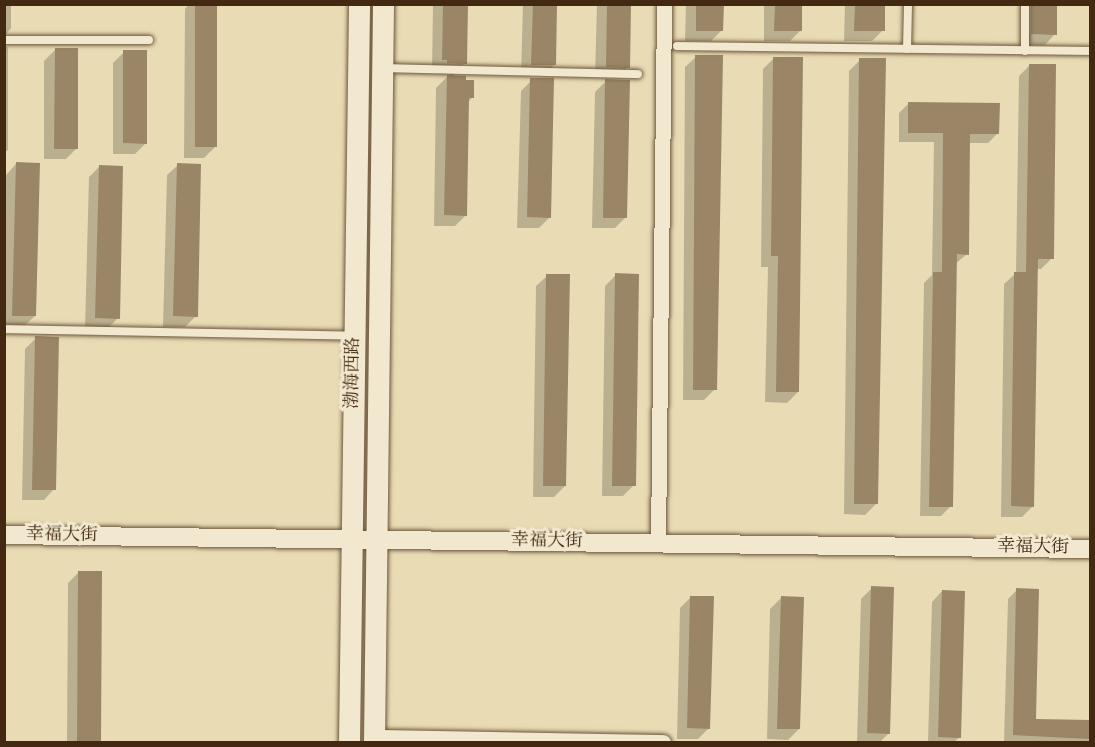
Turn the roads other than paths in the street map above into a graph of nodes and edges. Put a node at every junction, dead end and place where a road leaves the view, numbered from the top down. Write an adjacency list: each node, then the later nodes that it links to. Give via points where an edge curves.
1 (358, 4): 15 (main road, 渤海西路)
2 (382, 4): 12 (main road, 渤海西路)
3 (664, 4): 19 (street)
4 (908, 4): 9 (lane)
5 (1026, 4): 10 (lane)
6 (4, 40): 7 (lane)
7 (149, 40)
8 (676, 46): 9 (lane)
9 (907, 49): 10 (lane)
10 (1024, 51): 11 (lane)
11 (1090, 51)
12 (382, 68): 13 (lane); 18 (main road, 渤海西路)
13 (638, 74)
14 (4, 329): 15 (lane)
15 (354, 336): 17 (main road, 渤海西路)
16 (4, 535): 17 (street, 幸福大街)
17 (352, 538): 18 (street, 幸福大街); 22 (main road, 渤海西路)
18 (376, 539): 19 (street, 幸福大街); 21 (main road, 渤海西路)
19 (658, 543): 20 (street, 幸福大街)
20 (1090, 549)
21 (374, 740): 23 (street)
22 (350, 742)
23 (663, 742)

